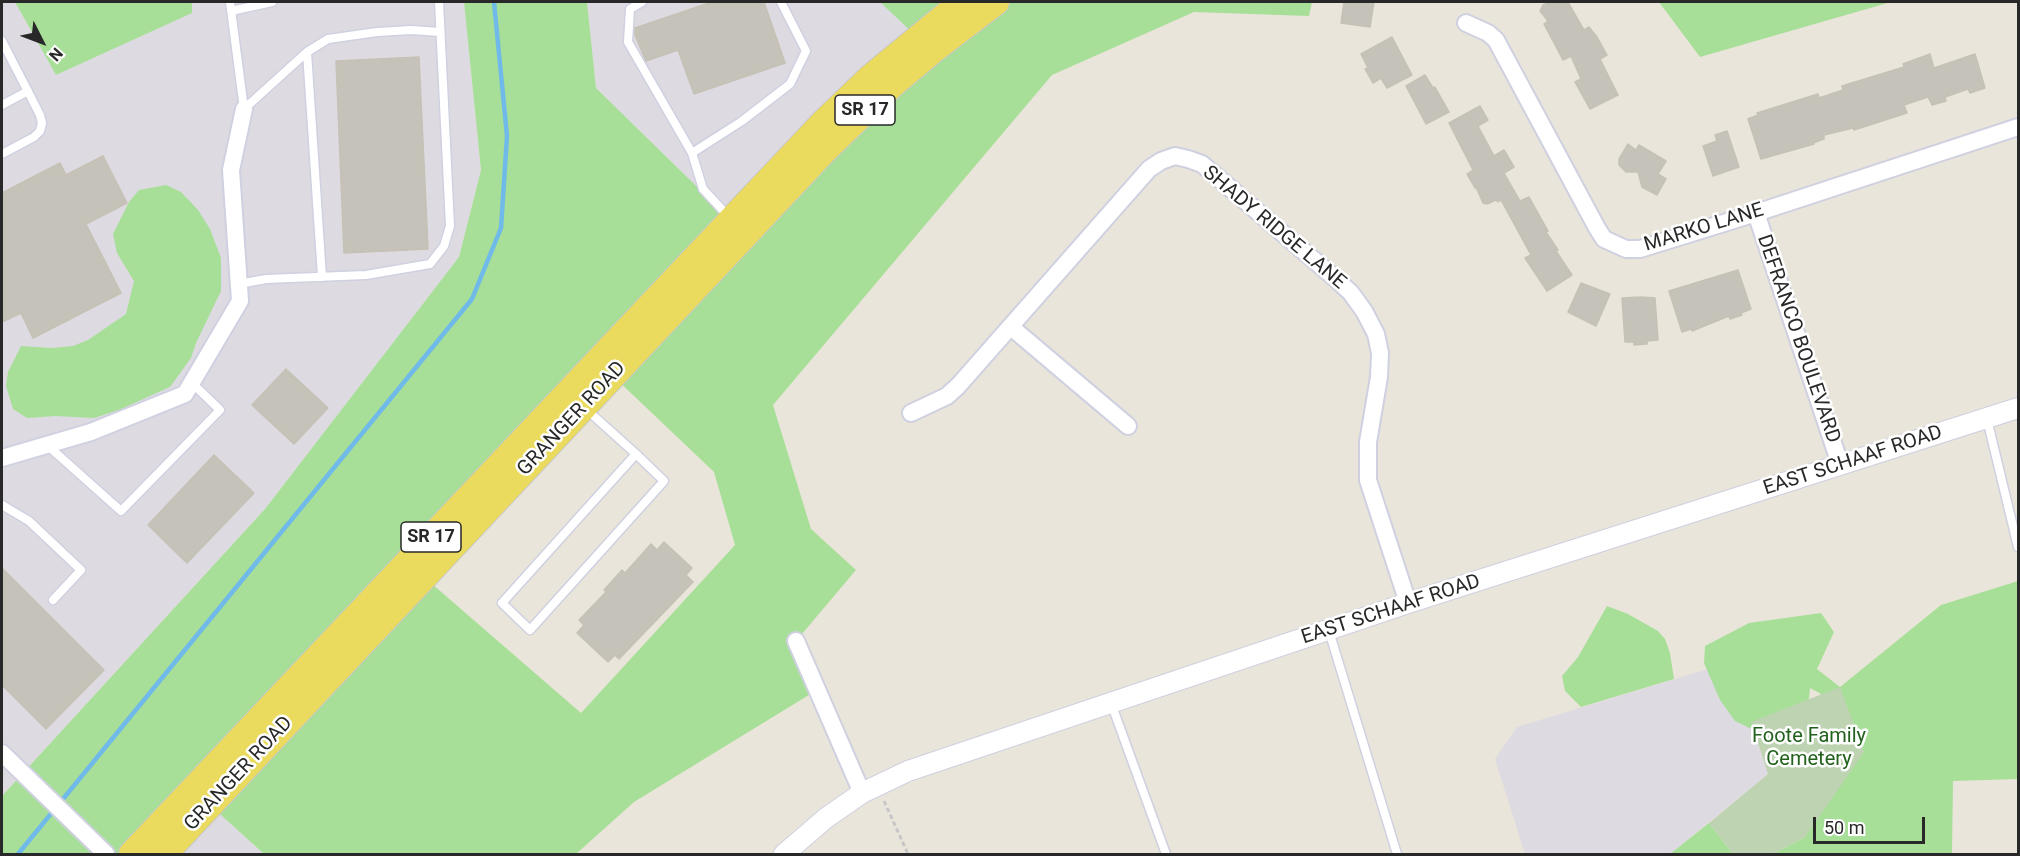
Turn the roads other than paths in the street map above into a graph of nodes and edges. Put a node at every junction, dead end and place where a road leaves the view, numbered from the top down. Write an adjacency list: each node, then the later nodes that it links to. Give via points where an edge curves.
1 (272, 2): 7 (lane)
2 (439, 2): 9 (lane)
3 (642, 2): 16 (lane, via 630,9 628,42)
4 (781, 2): 16 (lane, via 806,51 790,84)
5 (962, 2): 19 (main road, GRANGER ROAD / SR 17, via 871,77 823,123)
6 (996, 2): 19 (main road, GRANGER ROAD / SR 17, via 932,51)
7 (231, 6): 14 (lane)
8 (1466, 22): 18 (street, MARKO LANE, via 1496,40 1604,239 1626,249 1640,249)
9 (441, 32): 11 (lane, via 377,32 328,39); 20 (lane, via 450,226 444,246 430,264 366,275)
10 (2, 41): 12 (lane)
11 (307, 52): 14 (lane); 20 (lane)
12 (28, 91): 13 (lane); 17 (lane, via 40,115 40,131)
13 (2, 105)
14 (244, 109): 21 (street, via 231,170)
15 (2019, 128): 18 (street, MARKO LANE)
16 (692, 153): 19 (lane, via 703,189)
17 (2, 154)
18 (1756, 213): 32 (street, DEFRANCO BOULEVARD)
19 (739, 226): 24 (main road, GRANGER ROAD / SR 17); 43 (main road, GRANGER ROAD / SR 17)
20 (322, 277): 21 (lane)
21 (239, 284): 23 (street, via 240,301)
22 (1011, 327): 26 (street, SHADY RIDGE LANE, via 947,396); 28 (street); 36 (street, SHADY RIDGE LANE, via 1149,169 1175,156 1202,165 1351,293 1376,334 1379,377 1368,442 1368,480)
23 (192, 382): 29 (street, via 185,394 91,432); 29 (lane, via 220,410 121,511)
24 (584, 406): 30 (lane); 44 (main road, GRANGER ROAD / SR 17)
25 (2019, 408): 27 (street, EAST SCHAAF ROAD)
26 (911, 413)
27 (1987, 418): 32 (street, EAST SCHAAF ROAD); 34 (lane)
28 (1128, 426)
29 (46, 445): 31 (street)
30 (636, 454): 30 (lane, via 664,482 530,630 502,603)
31 (2, 458)
32 (1840, 464): 36 (street, EAST SCHAAF ROAD)
33 (2, 505): 35 (lane, via 29,521 81,570)
34 (2019, 547)
35 (53, 600)
36 (1408, 603): 37 (street, EAST SCHAAF ROAD)
37 (1329, 630): 39 (street, EAST SCHAAF ROAD); 47 (lane)
38 (796, 641): 41 (street)
39 (1111, 703): 41 (street, EAST SCHAAF ROAD, via 908,771); 46 (lane)
40 (2, 753): 42 (street)
41 (870, 790): 45 (street, EAST SCHAAF ROAD, via 826,818)
42 (106, 855)
43 (132, 855)
44 (164, 855)
45 (784, 855)
46 (1166, 855)
47 (1397, 855)

